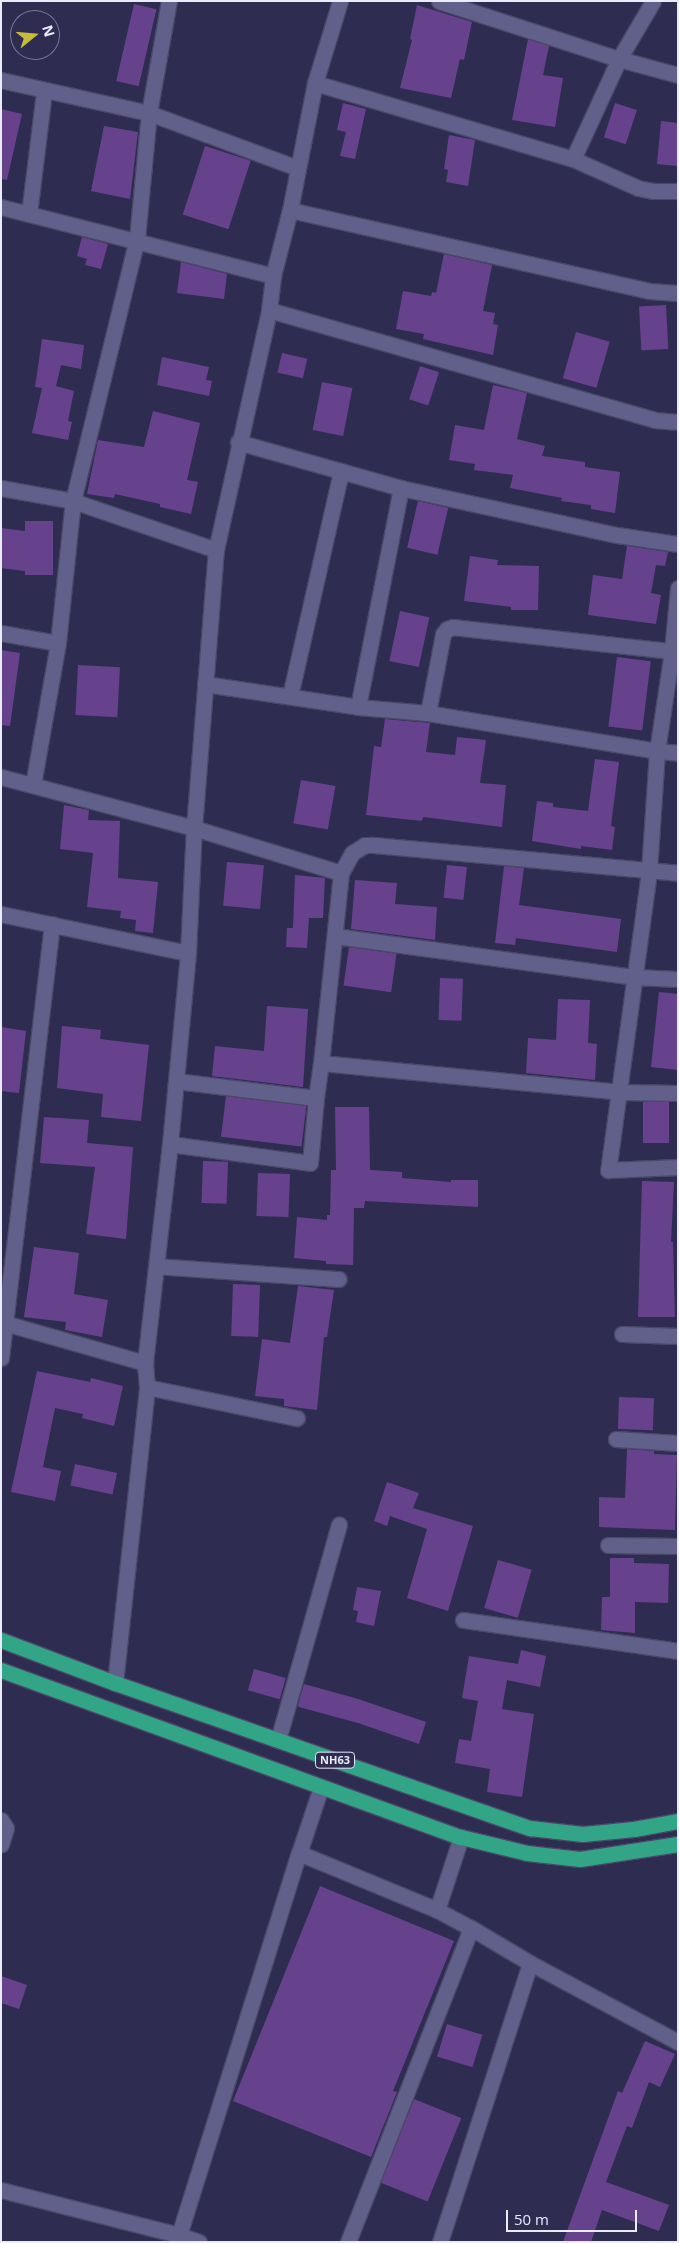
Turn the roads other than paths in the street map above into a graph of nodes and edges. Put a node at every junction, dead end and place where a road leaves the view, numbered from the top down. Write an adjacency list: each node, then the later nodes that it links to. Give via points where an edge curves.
1 (169, 1): 10 (street)
2 (340, 1): 8 (street)
3 (439, 1): 5 (street)
4 (653, 1): 5 (street)
5 (619, 59): 6 (street); 11 (street)
6 (678, 75)
7 (1, 80): 9 (street)
8 (315, 83): 11 (street); 12 (street)
9 (44, 91): 10 (street); 16 (street)
10 (149, 113): 12 (street); 17 (street)
11 (573, 159): 13 (street, via 638,188)
12 (298, 168): 15 (street)
13 (678, 191)
14 (1, 207): 16 (street)
15 (290, 210): 18 (street); 19 (street, via 649,291)
16 (29, 214): 17 (street)
17 (136, 240): 18 (street); 26 (street)
18 (273, 276): 20 (street)
19 (678, 293)
20 (269, 310): 21 (street, via 654,420); 22 (street)
21 (678, 422)
22 (238, 442): 23 (street); 28 (street)
23 (341, 471): 25 (street); 34 (street)
24 (1, 488): 26 (street)
25 (400, 488): 27 (street, via 618,535); 35 (street)
26 (73, 501): 28 (street); 31 (street)
27 (678, 544)
28 (216, 550): 33 (street)
29 (678, 588): 32 (street)
30 (1, 633): 31 (street)
31 (58, 643): 40 (street)
32 (675, 652): 36 (street, via 452,627 443,634); 37 (street)
33 (205, 684): 34 (street); 41 (street)
34 (290, 696): 35 (street)
35 (358, 707): 36 (street)
36 (428, 712): 37 (street)
37 (656, 751): 38 (street); 42 (street)
38 (678, 753)
39 (1, 777): 40 (street)
40 (33, 785): 41 (street)
41 (194, 828): 43 (street); 48 (street)
42 (649, 872): 43 (street, via 365,845 352,852); 44 (street); 49 (street)
43 (341, 873): 47 (street)
44 (678, 873)
45 (1, 914): 46 (street)
46 (52, 924): 48 (street); 60 (street)
47 (335, 936): 49 (street); 51 (street)
48 (188, 953): 52 (street)
49 (635, 976): 50 (street); 53 (street)
50 (678, 979)
51 (321, 1063): 53 (street); 55 (street)
52 (176, 1081): 55 (street); 56 (street)
53 (621, 1092): 54 (street); 57 (street, via 608,1170)
54 (678, 1093)
55 (316, 1098): 56 (street, via 310,1163)
56 (170, 1144): 58 (street)
57 (678, 1167)
58 (156, 1266): 59 (street); 64 (street)
59 (339, 1279)
60 (4, 1323): 63 (street); 64 (street)
61 (622, 1334): 62 (street)
62 (678, 1336)
63 (1, 1358)
64 (145, 1363): 65 (street)
65 (147, 1387): 66 (street); 76 (street)
66 (297, 1418)
67 (616, 1438): 68 (street)
68 (678, 1443)
69 (339, 1524): 77 (street)
70 (608, 1545): 71 (street)
71 (678, 1546)
72 (463, 1620): 74 (street)
73 (1, 1640): 76 (highway, NH63)
74 (678, 1651)
75 (1, 1670): 78 (highway, NH63)
76 (115, 1684): 77 (highway, NH63)
77 (278, 1740): 80 (highway, NH63, via 530,1828 583,1834)
78 (321, 1787): 81 (highway, NH63); 84 (street)
79 (1, 1820): 82 (street, via 6,1828)
80 (678, 1821)
81 (461, 1838): 83 (highway, NH63, via 527,1853 580,1859); 85 (street)
82 (1, 1844)
83 (678, 1844)
84 (299, 1853): 85 (street); 90 (street)
85 (437, 1910): 86 (street)
86 (471, 1928): 87 (street); 92 (street)
87 (530, 1964): 88 (street); 93 (street)
88 (678, 2042)
89 (1, 2190): 90 (street)
90 (179, 2235): 91 (street)
91 (199, 2242)
92 (348, 2242)
93 (440, 2242)

